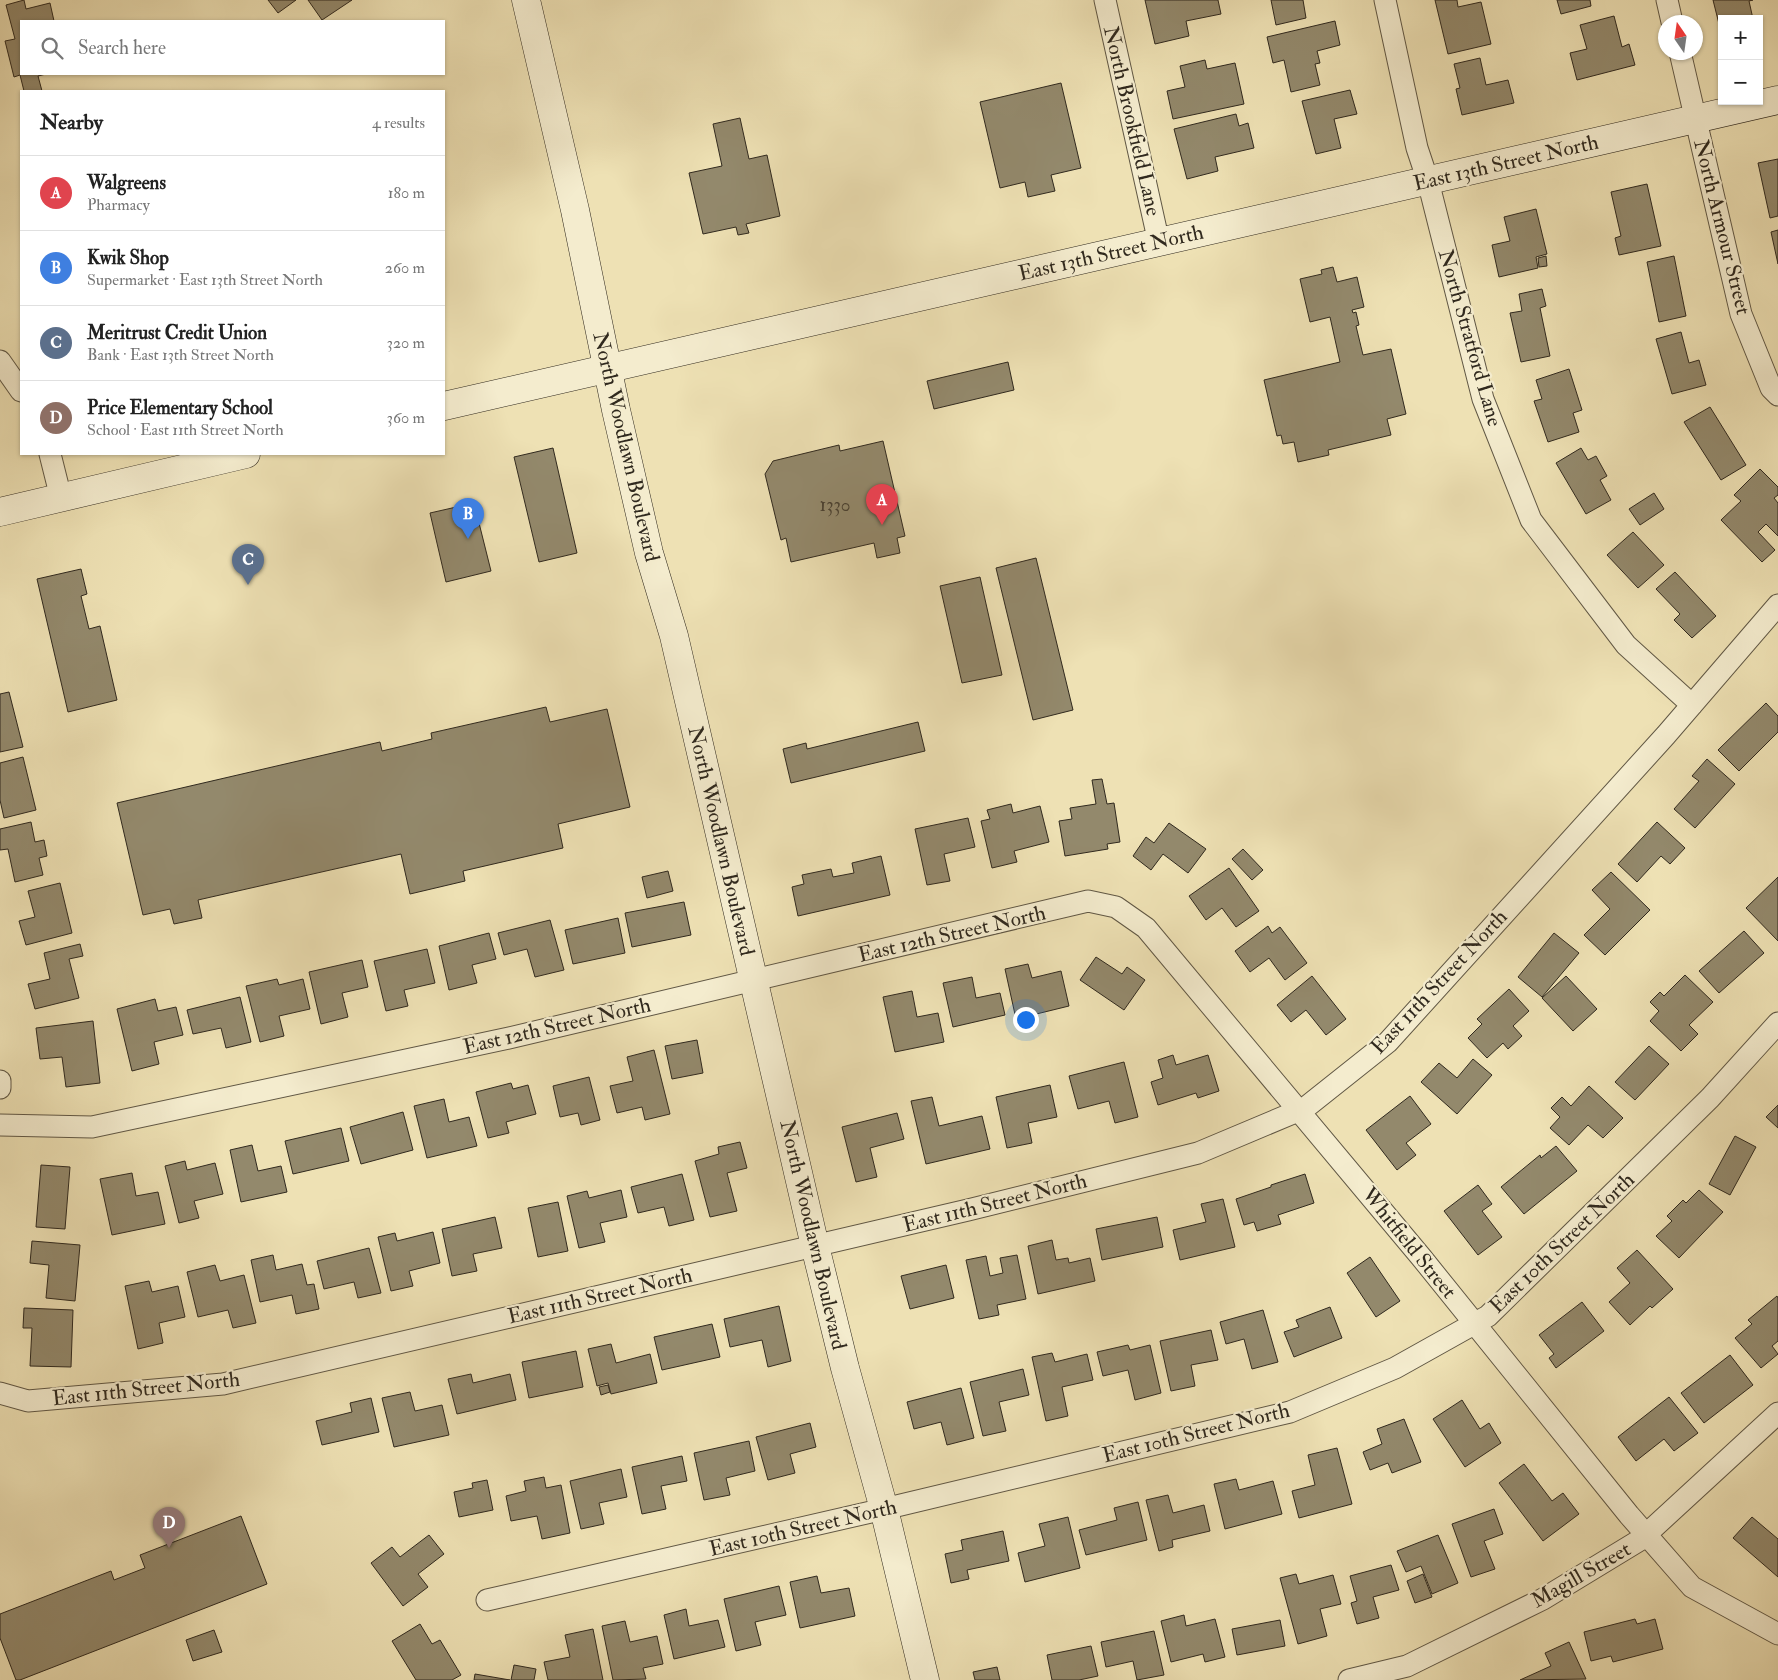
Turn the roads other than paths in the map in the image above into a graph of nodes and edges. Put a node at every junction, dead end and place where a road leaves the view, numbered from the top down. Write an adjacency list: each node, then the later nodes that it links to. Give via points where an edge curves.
1 (526, 0): 12 (main road, North Woodlawn Boulevard, via 575,210)
2 (1105, 0): 10 (street, North Brookfield Lane)
3 (1384, 0): 9 (street, North Stratford Lane, via 1417,148)
4 (1667, 0): 5 (street)
5 (1670, 15)
6 (1682, 60): 8 (street, North Armour Street)
7 (1778, 100): 8 (main road, East 13th Street North)
8 (1696, 119): 9 (main road, East 13th Street North); 14 (street, North Armour Street, via 1741,314 1771,388)
9 (1428, 181): 10 (main road, East 13th Street North); 21 (street, North Stratford Lane, via 1483,399 1531,520 1626,645)
10 (1159, 242): 12 (main road, East 13th Street North)
11 (0, 362): 13 (street)
12 (607, 368): 15 (main road, East 13th Street North); 23 (main road, North Woodlawn Boulevard, via 649,553 674,636)
13 (20, 390)
14 (1778, 395)
15 (445, 406)
16 (50, 455): 18 (street)
17 (242, 455): 18 (main road)
18 (61, 498): 19 (main road)
19 (0, 512)
20 (1778, 605): 21 (street, East 11th Street North)
21 (1692, 705): 27 (street, East 11th Street North, via 1388,1042)
22 (1111, 905): 23 (street, East 12th Street North, via 1088,901); 27 (street, Whitfield Street, via 1146,928)
23 (753, 980): 28 (street, East 12th Street North, via 509,1038 92,1127); 29 (main road, North Woodlawn Boulevard)
24 (1778, 1024): 30 (street, East 10th Street North, via 1703,1105 1488,1316)
25 (0, 1081): 26 (street)
26 (0, 1088)
27 (1300, 1110): 29 (street, East 11th Street North, via 1198,1153); 30 (street, Whitfield Street)
28 (0, 1126)
29 (815, 1246): 31 (street, East 11th Street North, via 223,1384 28,1401); 33 (main road, North Woodlawn Boulevard)
30 (1475, 1324): 33 (street, East 10th Street North, via 1395,1368 1290,1412); 34 (street, Whitfield Street)
31 (0, 1393)
32 (1778, 1413): 34 (street, Magill Street)
33 (884, 1510): 35 (street, East 10th Street North); 37 (main road, North Woodlawn Boulevard)
34 (1646, 1535): 36 (street, Whitfield Street, via 1692,1587); 38 (street, Magill Street, via 1543,1599 1407,1666)
35 (487, 1600)
36 (1778, 1634)
37 (925, 1680)
38 (1349, 1680)

